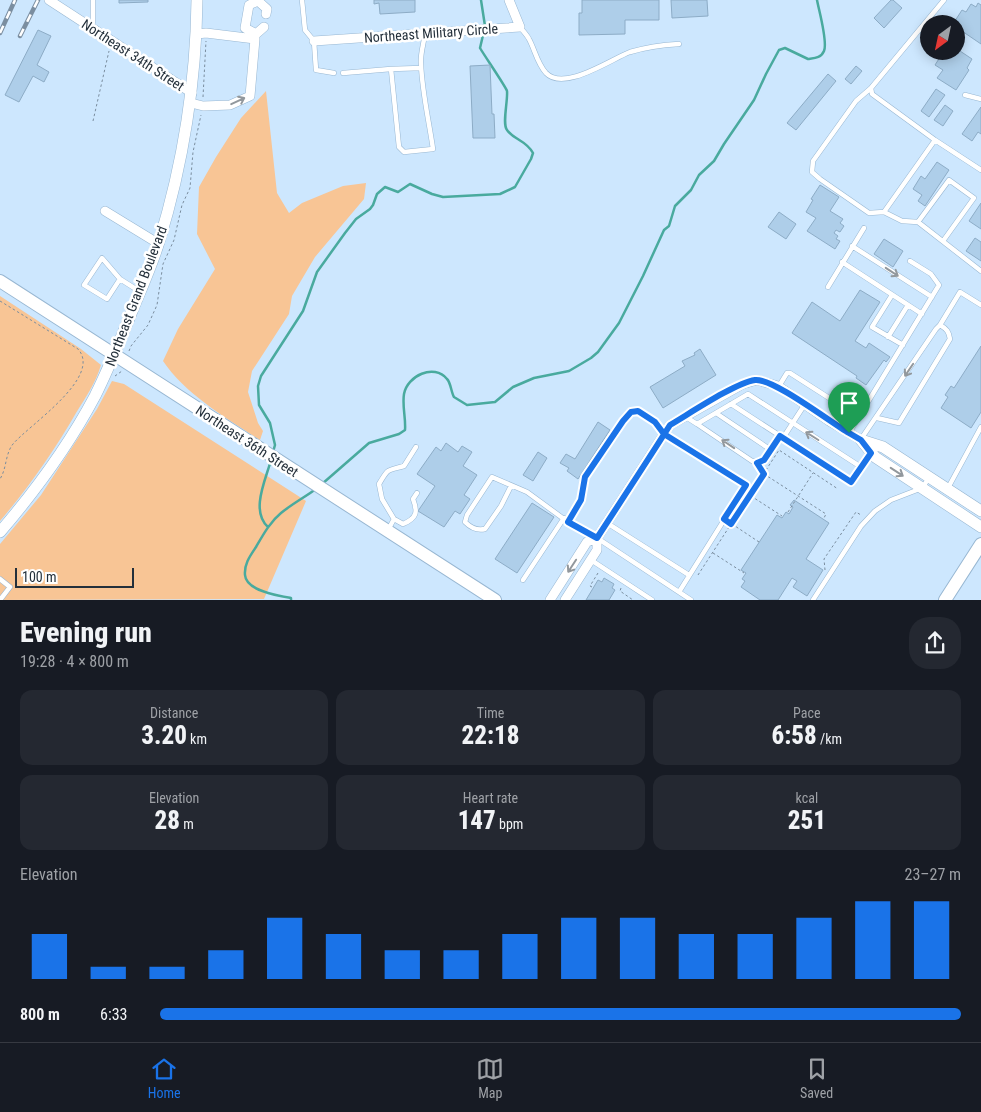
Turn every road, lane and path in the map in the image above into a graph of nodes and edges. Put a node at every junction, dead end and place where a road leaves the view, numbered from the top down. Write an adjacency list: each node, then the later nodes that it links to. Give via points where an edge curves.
1 (49, 0): 9 (street, Northeast 34th Street)
2 (93, 0): 9 (lane)
3 (197, 0): 13 (street, Northeast Grand Boulevard)
4 (258, 0): 8 (street, via 267,9); 14 (street, via 249,5 245,28)
5 (302, 0): 16 (lane, via 305,30)
6 (509, 0): 11 (street, Northeast Military Circle)
7 (944, 0): 22 (lane)
8 (266, 14)
9 (90, 27): 15 (street, Northeast 34th Street)
10 (264, 27): 14 (street)
11 (520, 27): 12 (street, Northeast Military Circle); 17 (lane, via 547,74 560,80 592,71 630,52 656,45)
12 (426, 33): 16 (street, Northeast Military Circle); 18 (lane)
13 (197, 34): 14 (street); 24 (street, Northeast Grand Boulevard)
14 (255, 36): 24 (street, one-way to 14, via 203,106 230,105 250,96)
15 (112, 41): 24 (street, Northeast 34th Street); 26 (path)
16 (314, 41): 20 (lane, via 316,70)
17 (679, 44)
18 (422, 68): 19 (lane); 19 (lane, via 433,149 404,152 399,147)
19 (391, 69): 21 (lane)
20 (334, 73)
21 (343, 73)
22 (871, 88): 27 (lane, via 872,94); 30 (lane, via 856,101 813,162 812,172 869,213)
23 (965, 95): 25 (lane)
24 (191, 98): 34 (street, Northeast Grand Boulevard, via 177,175)
25 (981, 99)
26 (93, 121)
27 (935, 140): 28 (lane); 30 (lane)
28 (981, 170)
29 (105, 211): 34 (street)
30 (884, 212): 31 (lane, via 902,221)
31 (918, 222): 33 (lane); 33 (lane, via 948,180 974,198)
32 (864, 228): 35 (lane)
33 (943, 241): 38 (lane)
34 (159, 244): 42 (street, Northeast Grand Boulevard)
35 (852, 246): 37 (lane); 44 (lane, one-way to 44)
36 (910, 261): 44 (lane, via 938,282 940,286)
37 (842, 262): 41 (lane); 43 (lane)
38 (981, 271)
39 (120, 279): 39 (lane, via 102,258 84,285 107,299); 42 (lane)
40 (0, 281): 52 (main road, Northeast 36th Street)
41 (828, 287)
42 (140, 292): 52 (street, Northeast Grand Boulevard)
43 (892, 295): 46 (lane); 50 (lane, via 872,327)
44 (932, 298): 48 (lane)
45 (0, 301): 76 (path, via 78,349 84,361 69,392 13,444)
46 (908, 305): 48 (lane); 50 (lane)
47 (981, 305): 49 (lane, via 960,292)
48 (922, 314): 51 (lane)
49 (938, 327): 58 (lane, one-way to 58); 58 (lane, via 946,328 950,339 899,423)
50 (888, 337): 51 (lane)
51 (903, 345): 63 (lane)
52 (114, 355): 94 (main road, Northeast 36th Street); 95 (street, Northeast Grand Boulevard, via 60,454)
53 (778, 386): 55 (street); 57 (street, via 757,380 743,384); 60 (lane, via 790,373 840,405)
54 (731, 404): 56 (lane); 59 (lane, via 748,394); 66 (lane)
55 (805, 404): 59 (lane); 60 (street)
56 (716, 413): 61 (lane); 69 (lane)
57 (686, 416): 61 (lane); 65 (street, via 670,425)
58 (876, 418): 67 (lane)
59 (792, 423): 66 (lane); 72 (lane, one-way to 59)
60 (832, 423): 63 (street)
61 (697, 424): 71 (lane, one-way to 61)
62 (981, 427): 64 (lane)
63 (849, 433): 67 (street)
64 (979, 433): 80 (lane)
65 (664, 434): 90 (lane, via 655,422 638,411 631,412 585,477 581,500); 91 (street); 104 (lane, via 746,485)
66 (782, 437): 69 (lane); 72 (lane, via 851,482)
67 (861, 440): 70 (street); 75 (street, via 882,447)
68 (416, 446): 89 (lane, via 404,466 391,468 379,484 382,499)
69 (771, 450): 71 (lane)
70 (871, 453): 72 (lane); 78 (street, one-way to 78)
71 (758, 463): 74 (path)
72 (861, 467)
73 (814, 473): 74 (path, via 779,450); 79 (path); 83 (path)
74 (764, 474): 82 (path); 83 (path)
75 (929, 477): 78 (lane); 80 (street)
76 (0, 479)
77 (511, 486): 77 (lane, via 492,477 466,515 465,522 478,531 486,529); 90 (lane, via 527,492)
78 (922, 488): 88 (lane, via 891,500); 93 (street)
79 (838, 489)
80 (947, 489): 84 (street)
81 (417, 493): 89 (lane, via 413,499 415,515 403,524)
82 (750, 495): 86 (path); 92 (path)
83 (798, 496): 85 (path); 87 (path, via 826,514)
84 (981, 511)
85 (788, 512)
86 (782, 516)
87 (824, 518)
88 (869, 518): 102 (path, via 856,512 824,559); 119 (lane)
89 (394, 519): 94 (lane)
90 (566, 520): 96 (lane); 107 (lane)
91 (607, 523): 96 (street); 104 (lane)
92 (731, 524): 97 (path); 99 (path)
93 (981, 527)
94 (387, 531): 113 (main road, Northeast 36th Street)
95 (0, 532)
96 (597, 538): 100 (street, via 597,550); 110 (lane); 114 (street, one-way to 114, via 587,542)
97 (759, 542)
98 (981, 544): 120 (main road)
99 (712, 552): 103 (path); 106 (path)
100 (591, 560): 115 (street); 117 (lane)
101 (599, 570): 109 (path)
102 (824, 571)
103 (744, 574)
104 (689, 575): 110 (lane)
105 (0, 579): 112 (lane, via 10,587)
106 (695, 579)
107 (523, 580)
108 (623, 586): 116 (path, via 620,591)
109 (592, 587)
110 (679, 592): 111 (lane)
111 (685, 598): 118 (lane)
112 (0, 600)
113 (495, 600)
114 (550, 600)
115 (565, 600)
116 (633, 600)
117 (652, 600)
118 (691, 600)
119 (813, 600)
120 (945, 600)

